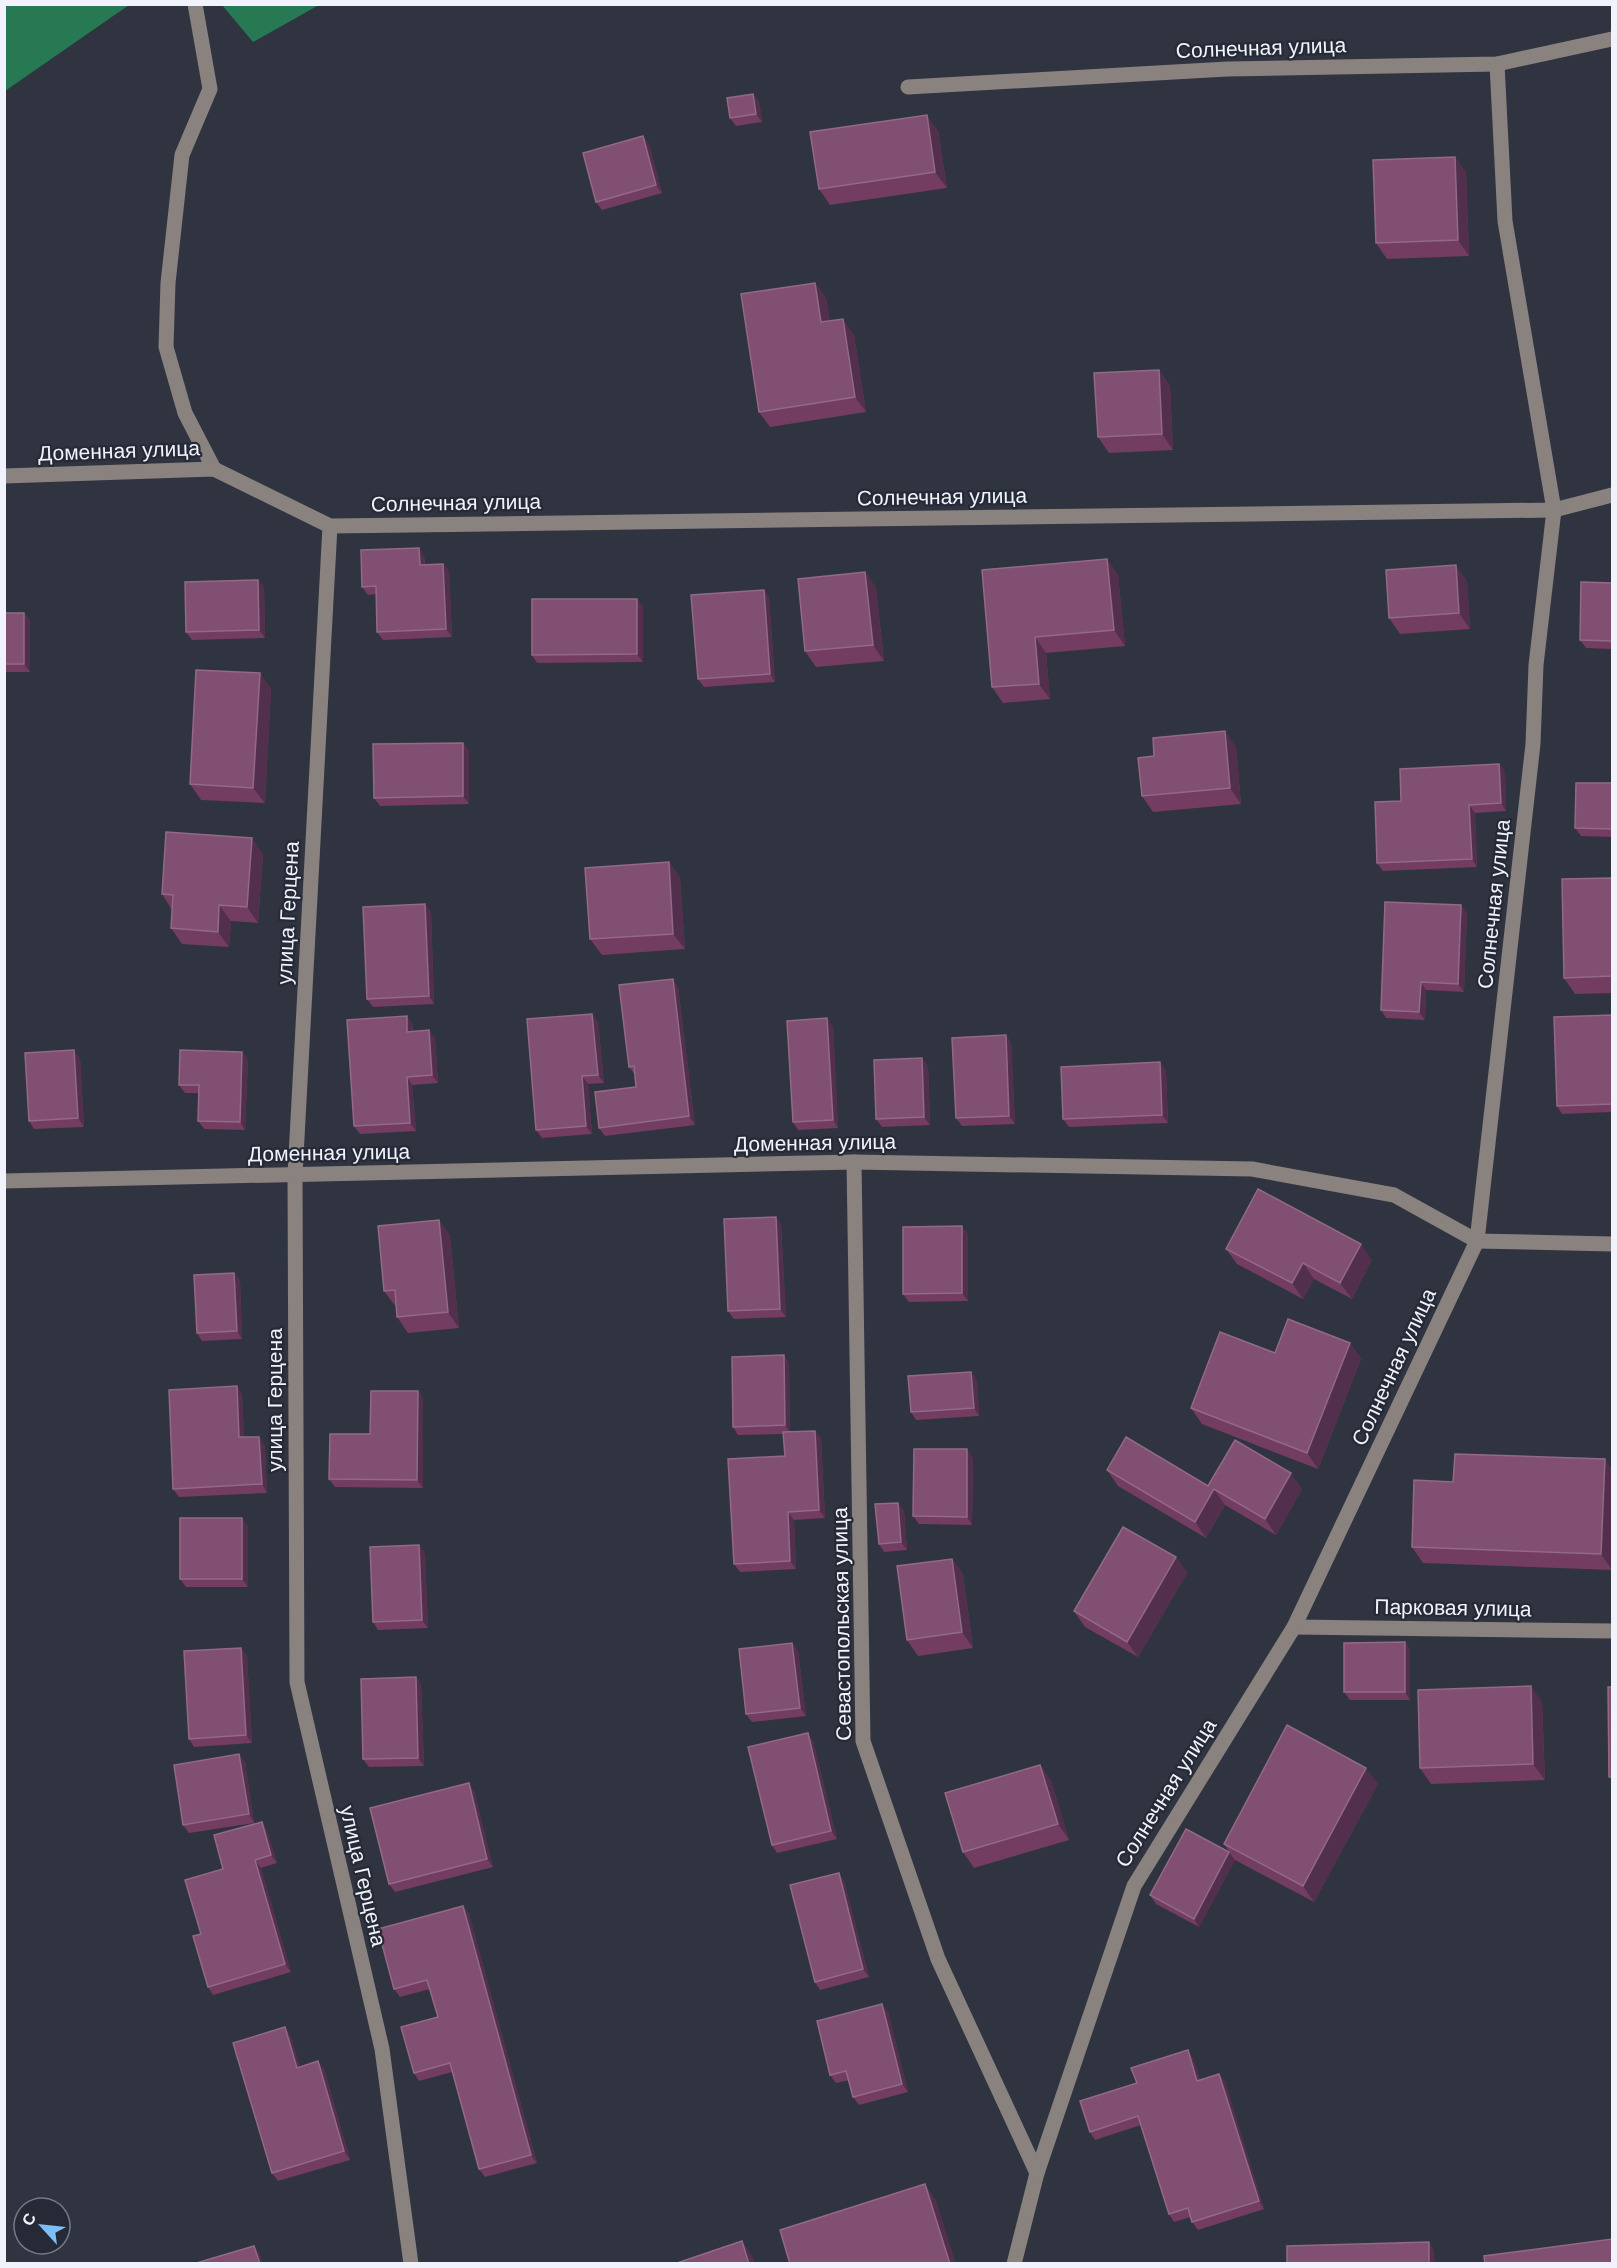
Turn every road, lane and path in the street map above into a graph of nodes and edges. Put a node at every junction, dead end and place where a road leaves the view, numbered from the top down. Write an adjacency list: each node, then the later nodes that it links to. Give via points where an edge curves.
1 (195, 4): 5 (street, via 210,89 182,155 168,283 166,347 185,413)
2 (1612, 39): 3 (street, Солнечная улица)
3 (1497, 64): 4 (street, Солнечная улица, via 1227,69); 8 (street, via 1505,221)
4 (908, 87)
5 (213, 469): 6 (street, Доменная улица); 9 (street, Доменная улица)
6 (4, 476)
7 (1612, 495): 8 (street, Солнечная улица)
8 (1554, 510): 9 (street, Солнечная улица); 13 (street, Солнечная улица, via 1536,665 1533,744)
9 (330, 526): 11 (street, улица Герцена)
10 (855, 1162): 11 (street, Доменная улица); 13 (street, Доменная улица, via 1252,1169 1394,1195); 17 (street, Севастопольская улица, via 863,1741 938,1959)
11 (295, 1175): 12 (street, Доменная улица); 18 (street, улица Герцена, via 297,1682 382,2049)
12 (4, 1181)
13 (1477, 1242): 14 (street, Доменная улица); 15 (street, Солнечная улица)
14 (1612, 1244)
15 (1294, 1627): 16 (street, Парковая улица); 17 (street, Солнечная улица, via 1134,1886)
16 (1612, 1631)
17 (1037, 2173): 19 (street)
18 (411, 2264)
19 (1014, 2264)

